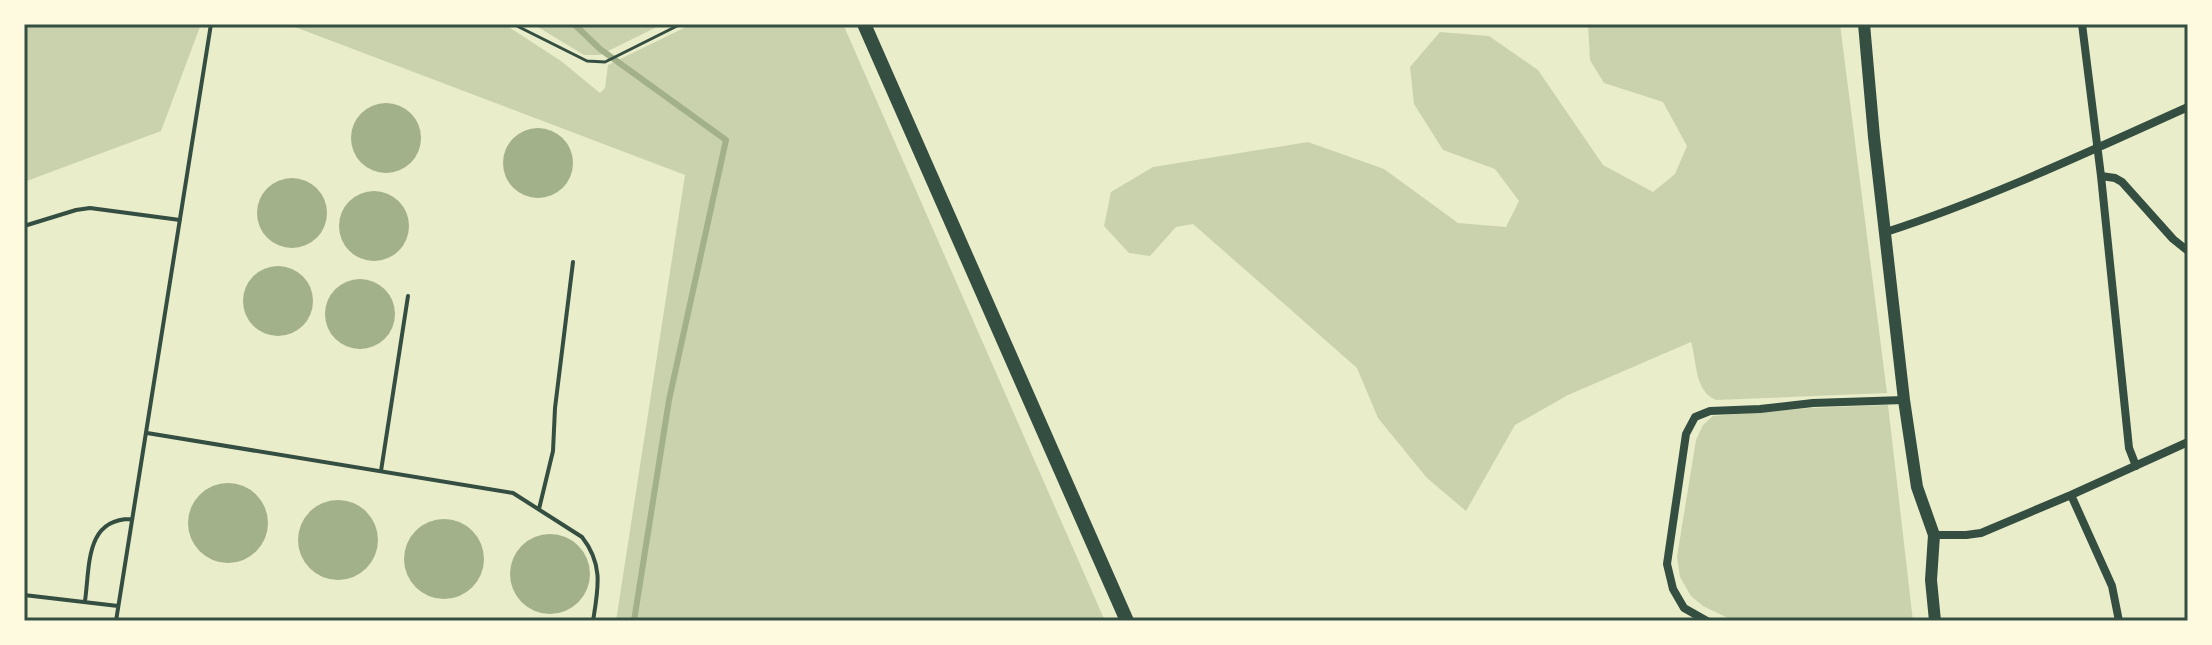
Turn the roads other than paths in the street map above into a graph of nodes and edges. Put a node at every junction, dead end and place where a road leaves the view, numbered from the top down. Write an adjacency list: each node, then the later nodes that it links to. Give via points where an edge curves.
1 (211, 24): 8 (lane)
2 (864, 24): 28 (main road)
3 (1864, 24): 10 (main road)
4 (2082, 24): 6 (street)
5 (2188, 107): 6 (street)
6 (2097, 147): 7 (street); 10 (street)
7 (2101, 176): 11 (street, via 2122,182); 17 (street, via 2129,448)
8 (180, 220): 9 (lane, via 90,208); 15 (lane)
9 (24, 226)
10 (1886, 232): 14 (main road)
11 (2188, 251)
12 (573, 262): 20 (lane, via 553,451)
13 (408, 296): 18 (lane)
14 (1904, 400): 22 (main road, via 1917,487); 29 (street, via 1710,411 1695,417 1686,434 1667,564 1684,608)
15 (147, 433): 18 (lane); 21 (lane)
16 (2188, 442): 17 (street)
17 (2136, 466): 19 (street)
18 (381, 471): 20 (lane, via 513,493)
19 (2071, 495): 22 (street, via 1981,533); 31 (street, via 2112,586)
20 (539, 509): 27 (lane, via 582,537 594,556 598,578)
21 (132, 519): 24 (lane, via 111,522 97,533); 25 (lane)
22 (1934, 535): 30 (main road)
23 (24, 595): 24 (lane)
24 (85, 601): 25 (lane)
25 (118, 606): 26 (lane)
26 (116, 621)
27 (593, 621)
28 (1127, 621)
29 (1707, 621)
30 (1935, 621)
31 (2119, 621)

